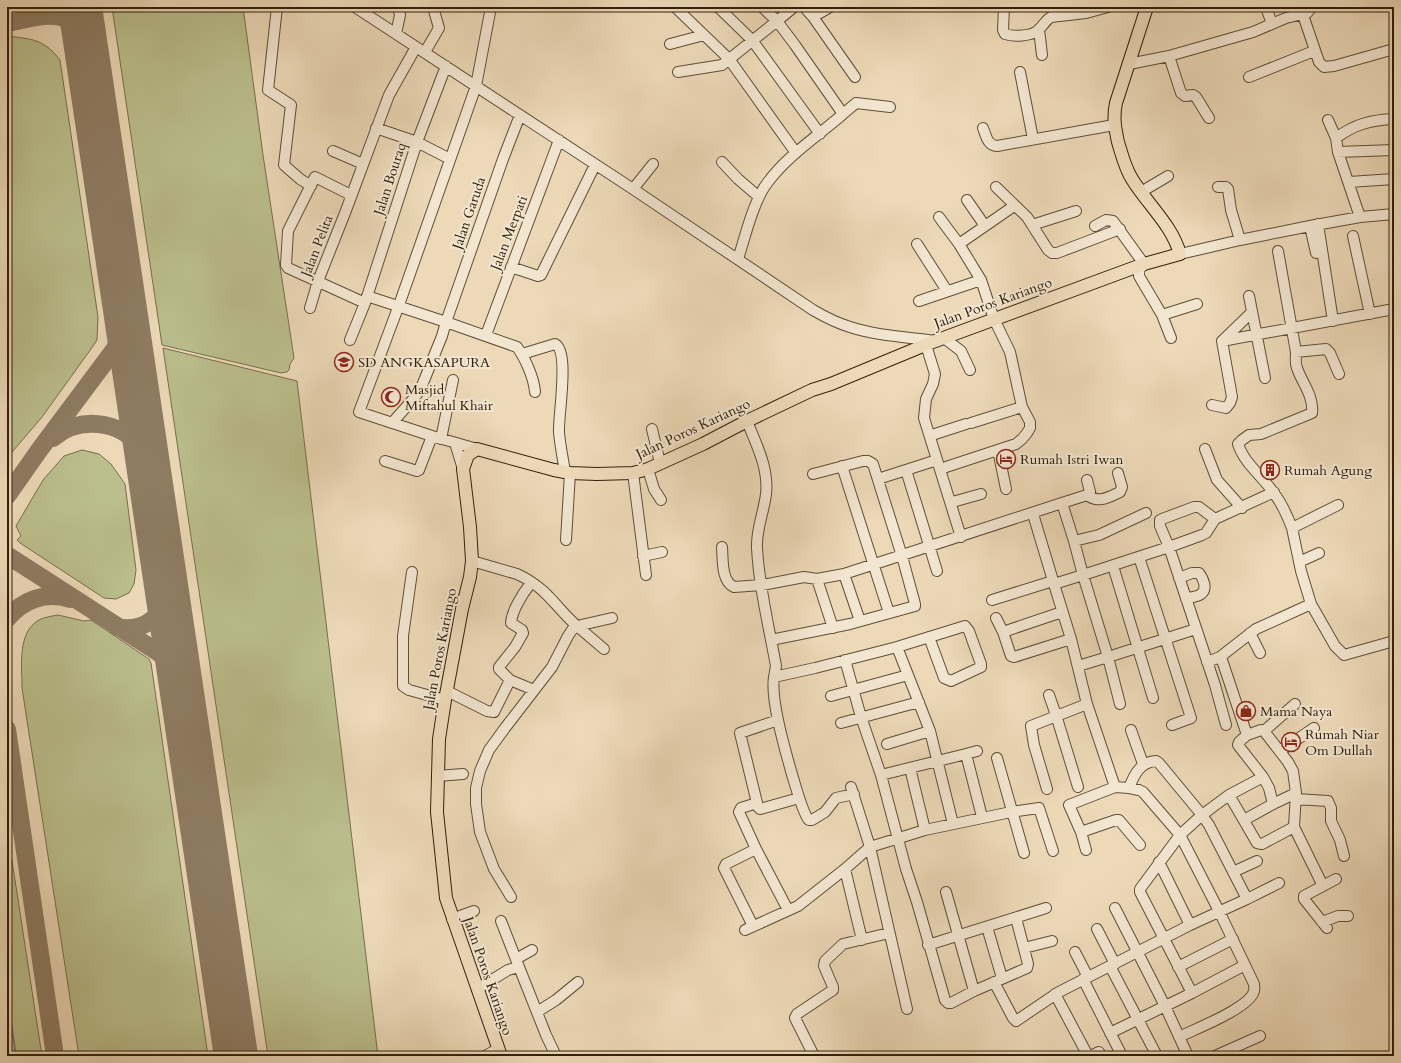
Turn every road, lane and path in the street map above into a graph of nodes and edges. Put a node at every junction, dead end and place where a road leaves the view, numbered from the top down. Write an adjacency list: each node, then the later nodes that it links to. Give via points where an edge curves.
1 (277, 7): 65 (street, via 268,90 291,105 284,166)
2 (355, 7): 22 (street)
3 (398, 7): 22 (street, via 400,15)
4 (433, 7): 27 (street, Jalan Pelita, via 439,28)
5 (491, 7): 38 (street)
6 (675, 7): 23 (street)
7 (718, 7): 24 (street)
8 (762, 7): 19 (street)
9 (794, 7): 19 (street)
10 (804, 7): 18 (street)
11 (830, 7): 18 (street)
12 (1004, 7): 21 (street, via 1005,34 1029,34)
13 (1108, 7): 21 (street, via 1051,18)
14 (1147, 7): 32 (main road)
15 (1266, 7): 20 (street)
16 (1312, 7): 17 (street)
17 (1303, 15): 20 (street); 28 (street)
18 (813, 17): 36 (street)
19 (777, 21): 24 (street); 40 (street)
20 (1272, 24): 30 (street, via 1253,32)
21 (1039, 29): 29 (street)
22 (396, 34): 27 (street)
23 (704, 35): 25 (street); 31 (street)
24 (752, 40): 31 (street); 48 (street)
25 (670, 44)
26 (1394, 49): 28 (street, via 1327,67 1321,65)
27 (421, 50): 33 (street); 46 (street, Jalan Pelita, via 389,95)
28 (1314, 51): 37 (street)
29 (1042, 55)
30 (1169, 56): 32 (street); 42 (street, via 1182,93 1185,96 1196,97)
31 (729, 59): 34 (street, via 722,65); 56 (street)
32 (1129, 64): 45 (main road, via 1116,103)
33 (446, 66): 38 (street); 52 (street, Jalan Bouraq)
34 (678, 72)
35 (1020, 72): 51 (street)
36 (855, 77)
37 (1249, 77)
38 (476, 86): 41 (street); 57 (street)
39 (890, 107): 40 (street, via 856,103)
40 (843, 114): 48 (street)
41 (520, 115): 50 (street); 106 (street, Jalan Garuda)
42 (1209, 118)
43 (1394, 119): 49 (street, via 1361,123)
44 (1328, 120): 49 (street)
45 (1114, 125): 51 (street); 69 (main road, via 1123,161)
46 (376, 128): 52 (street); 59 (street, Jalan Pelita)
47 (983, 128): 51 (street, via 993,146)
48 (820, 134): 56 (street)
49 (1336, 138): 55 (street)
50 (558, 140): 61 (street); 91 (street, Jalan Merpati)
51 (1033, 140)
52 (417, 142): 57 (street); 96 (street, Jalan Bouraq)
53 (1394, 150): 55 (street)
54 (333, 151): 59 (street)
55 (1338, 152): 64 (street)
56 (796, 153): 71 (street, via 767,182)
57 (450, 159): 99 (street)
58 (722, 162): 71 (street)
59 (363, 164): 70 (street, Jalan Pelita)
60 (653, 164): 68 (street)
61 (595, 165): 68 (street); 91 (street, via 541,275)
62 (1168, 176): 69 (street)
63 (1394, 179): 64 (street)
64 (1349, 182): 77 (street)
65 (311, 186): 70 (street, via 315,177); 93 (street, via 288,231 286,265)
66 (996, 187): 73 (street)
67 (1218, 187): 84 (street, via 1228,189)
68 (633, 189): 89 (street)
69 (1141, 192): 88 (main road, via 1170,229)
70 (351, 195): 93 (street, Jalan Pelita)
71 (759, 197): 89 (street)
72 (967, 200): 80 (street)
73 (1014, 206): 78 (street); 80 (street)
74 (1076, 211): 78 (street)
75 (1394, 214): 77 (street)
76 (939, 217): 86 (street)
77 (1360, 217): 79 (street)
78 (1032, 225): 82 (street, via 1052,253)
79 (1314, 225): 84 (street); 107 (street)
80 (985, 226): 86 (street)
81 (1095, 226): 82 (street, via 1110,220)
82 (1120, 229): 90 (street)
83 (1353, 236): 103 (street)
84 (1240, 240): 88 (street)
85 (918, 244): 94 (street)
86 (959, 244): 92 (street)
87 (1278, 251): 108 (street)
88 (1180, 254): 90 (main road, Jalan Poros Kariango)
89 (738, 259): 113 (street, via 831,320 875,333)
90 (1144, 264): 104 (street, via 1139,270 1139,276); 105 (main road, Jalan Poros Kariango)
91 (511, 267): 109 (street, Jalan Merpati)
92 (981, 280): 94 (street); 105 (street)
93 (318, 281): 96 (street); 100 (street, Jalan Pelita)
94 (947, 291): 97 (street)
95 (1249, 296): 102 (street)
96 (366, 300): 99 (street); 112 (street, Jalan Bouraq)
97 (919, 301)
98 (1197, 304): 104 (street)
99 (399, 305): 106 (street); 126 (street, via 359,412)
100 (310, 308)
101 (1394, 309): 103 (street)
102 (1252, 312): 110 (street); 114 (street)
103 (1370, 314): 107 (street)
104 (1162, 315): 111 (street)
105 (994, 319): 113 (main road, Jalan Poros Kariango); 123 (street, via 1010,352)
106 (446, 322): 109 (street); 126 (street, Jalan Garuda, via 421,388)
107 (1330, 322): 108 (street)
108 (1292, 329): 110 (street); 115 (street)
109 (486, 335): 116 (street, via 516,346)
110 (1256, 335): 114 (street); 119 (street)
111 (1171, 338)
112 (350, 340)
113 (935, 341): 117 (street, via 962,351); 124 (street, via 934,384 926,399); 125 (main road, Jalan Poros Kariango, via 812,390)
114 (1222, 341): 122 (street, via 1232,397 1226,408)
115 (1296, 352): 118 (street, via 1326,349); 149 (street, via 1296,366 1310,398 1312,414 1261,434 1249,435 1238,444 1250,464)
116 (522, 354): 121 (street, via 534,382); 142 (street, via 555,344 558,347 564,372 559,431)
117 (970, 370)
118 (1339, 374)
119 (1264, 378)
120 (453, 380): 129 (street)
121 (535, 392)
122 (1212, 405)
123 (1022, 407): 128 (street); 133 (street, via 1030,422 1028,433 1016,444)
124 (925, 409): 128 (street); 134 (street, via 924,418)
125 (747, 421): 136 (main road, Jalan Poros Kariango); 185 (street, via 766,474 766,494 757,548)
126 (392, 423): 129 (street)
127 (652, 429): 136 (street)
128 (935, 434): 138 (street)
129 (436, 437): 130 (street); 135 (street, via 417,471)
130 (455, 443): 131 (street); 139 (street)
131 (477, 449): 139 (main road, via 468,455); 142 (main road, Jalan Poros Kariango, via 535,466)
132 (1205, 449): 156 (street, via 1217,480)
133 (998, 450): 138 (street); 148 (street)
134 (937, 460): 141 (street); 161 (street)
135 (385, 461)
136 (660, 463): 140 (main road, Jalan Poros Kariango)
137 (842, 466): 145 (street); 146 (street, via 868,461 873,464); 174 (street)
138 (946, 467): 153 (street)
139 (463, 469): 172 (main road, Jalan Poros Kariango)
140 (648, 469): 143 (main road, Jalan Poros Kariango); 152 (street, via 654,489)
141 (906, 470): 146 (street); 165 (street)
142 (568, 472): 143 (main road, Jalan Poros Kariango); 162 (street)
143 (633, 473): 169 (street)
144 (1118, 473): 151 (street, via 1122,486 1120,492 1096,500)
145 (814, 474)
146 (878, 479): 170 (street)
147 (1087, 480): 151 (street, via 1090,492)
148 (1006, 489)
149 (1274, 492): 156 (street); 160 (street)
150 (981, 494): 153 (street)
151 (1087, 496): 154 (street)
152 (661, 500)
153 (956, 501): 161 (street)
154 (1062, 503): 158 (street); 163 (street)
155 (1338, 505): 160 (street)
156 (1242, 508): 159 (street)
157 (1146, 513): 163 (street, via 1099,535)
158 (1032, 514): 161 (street); 184 (street)
159 (1215, 519): 166 (street, via 1202,535); 166 (street, via 1199,507 1194,507 1160,520)
160 (1292, 528): 173 (street)
161 (964, 536): 165 (street)
162 (566, 540)
163 (1074, 541): 180 (street)
164 (722, 547): 185 (street, via 723,567 731,586)
165 (930, 547): 170 (street); 176 (street)
166 (1169, 548): 171 (street); 181 (street)
167 (662, 552): 169 (street)
168 (1319, 553): 173 (street)
169 (643, 556): 179 (street)
170 (902, 556): 174 (street); 190 (street, via 915,605)
171 (1139, 557): 175 (street); 200 (street)
172 (472, 561): 183 (street, via 516,574); 219 (main road, Jalan Poros Kariango)
173 (1299, 562): 188 (street)
174 (874, 565): 178 (street); 190 (street)
175 (1112, 566): 180 (street); 205 (street)
176 (937, 571)
177 (412, 572): 219 (street, via 403,636 403,686 409,690)
178 (844, 574): 182 (street); 193 (street)
179 (646, 575)
180 (1083, 575): 184 (street); 208 (street)
181 (1179, 578): 186 (street); 186 (street, via 1199,573 1204,584 1201,594)
182 (817, 579): 185 (street, via 804,577); 195 (street)
183 (531, 582): 194 (street); 215 (street, via 511,618 511,623 523,633 499,667)
184 (1053, 582): 187 (street); 189 (street)
185 (762, 585): 202 (street)
186 (1186, 598): 196 (street)
187 (992, 600)
188 (1311, 604): 198 (street); 203 (street, via 1344,655)
189 (1062, 612): 197 (street); 201 (street)
190 (889, 613): 193 (street)
191 (612, 618): 194 (street)
192 (996, 618): 197 (street)
193 (860, 621): 195 (street)
194 (577, 626): 206 (street); 216 (street, via 568,636 552,667)
195 (833, 628): 202 (street)
196 (1196, 629): 200 (street); 211 (street)
197 (1003, 632): 201 (street, via 1011,656 1014,657)
198 (1250, 633): 207 (street); 209 (street)
199 (929, 637): 199 (street, via 966,627 981,667 947,680); 204 (street)
200 (1165, 638): 205 (street); 230 (street, via 1191,718)
201 (1071, 639): 212 (street)
202 (771, 640): 214 (street, via 776,666)
203 (1394, 641)
204 (897, 647): 210 (street); 213 (street)
205 (1138, 647): 208 (street); 221 (street)
206 (604, 649)
207 (1260, 653)
208 (1108, 657): 212 (street); 224 (street)
209 (1220, 657): 211 (street); 236 (street)
210 (845, 660): 214 (street); 217 (street)
211 (1207, 662): 231 (street)
212 (1078, 666): 223 (street)
213 (908, 675): 217 (street); 222 (street)
214 (774, 677): 228 (street)
215 (510, 680): 216 (street); 219 (street, via 494,712)
216 (534, 690): 283 (street, via 489,750 476,788 480,832 494,870)
217 (854, 690): 220 (street); 227 (street)
218 (1049, 695): 226 (street)
219 (446, 696): 247 (main road, Jalan Poros Kariango, via 439,739)
220 (831, 696)
221 (1153, 698)
222 (919, 702): 227 (street); 234 (street)
223 (1087, 704): 226 (street); 250 (street)
224 (1120, 704)
225 (1295, 704): 235 (street)
226 (1056, 715): 249 (street); 252 (street, via 1032,724 1030,728)
227 (861, 717): 229 (street); 246 (street)
228 (778, 720): 255 (street); 256 (street, via 740,733)
229 (841, 722)
230 (1172, 725)
231 (1226, 725)
232 (1314, 728): 239 (street)
233 (1131, 730): 243 (street)
234 (930, 731): 237 (street); 242 (street)
235 (1264, 731): 236 (street); 239 (street)
236 (1247, 735): 248 (street, via 1238,746)
237 (887, 744)
238 (977, 751): 240 (street)
239 (1280, 751): 254 (street, via 1293,771)
240 (966, 754): 242 (street); 260 (street)
241 (996, 758): 258 (street)
242 (938, 762): 244 (street); 262 (street)
243 (1143, 764): 251 (street); 259 (street, via 1153,761 1159,763)
244 (910, 768): 246 (street); 264 (street)
245 (463, 774): 247 (street)
246 (881, 775): 267 (street)
247 (437, 776): 292 (main road, Jalan Poros Kariango, via 437,812 444,884)
248 (1263, 777): 253 (street); 257 (street)
249 (1078, 787)
250 (1115, 787): 251 (street); 265 (street, via 1069,805)
251 (1129, 788): 266 (street, via 1143,792)
252 (1047, 789)
253 (1229, 795): 259 (street); 261 (street)
254 (1296, 796): 257 (street); 263 (street); 274 (street, via 1328,801 1331,821)
255 (799, 798): 256 (street, via 762,809); 269 (street, via 806,817 812,820 825,812 836,798 852,791)
256 (757, 803): 270 (street, via 739,810)
257 (1273, 804): 261 (street)
258 (1011, 812): 260 (street); 272 (street, via 1039,808); 273 (street)
259 (1202, 815): 266 (street); 278 (street)
260 (982, 817): 262 (street)
261 (1244, 820): 263 (street, via 1260,844)
262 (953, 824): 264 (street)
263 (1294, 827): 281 (street)
264 (925, 830): 267 (street)
265 (1080, 832): 268 (street, via 1118,820); 271 (street)
266 (1180, 835): 276 (street); 289 (street)
267 (898, 838): 269 (street); 303 (street)
268 (1140, 844)
269 (870, 847): 277 (street); 297 (street)
270 (756, 849): 287 (street); 287 (street, via 726,864 724,868 749,928)
271 (1086, 850)
272 (1053, 851)
273 (1024, 853)
274 (1344, 856)
275 (1258, 860): 278 (street)
276 (1159, 862): 294 (street); 299 (street, via 1140,892)
277 (845, 869): 287 (street, via 798,906); 300 (street)
278 (1233, 872): 284 (street)
279 (1336, 879): 281 (street)
280 (1279, 883): 284 (street)
281 (1323, 886): 290 (street, via 1304,896 1304,899 1324,925 1338,916)
282 (946, 892): 298 (street)
283 (511, 897)
284 (1247, 899): 289 (street)
285 (1046, 908): 291 (street)
286 (1115, 908): 307 (street)
287 (788, 910)
288 (474, 911): 292 (street)
289 (1219, 911): 294 (street); 301 (street)
290 (1348, 916)
291 (1016, 918): 295 (street); 304 (street)
292 (452, 919): 315 (main road, Jalan Poros Kariango)
293 (501, 921): 308 (street)
294 (1190, 925): 299 (street)
295 (987, 927): 298 (street); 313 (street)
296 (1098, 929): 309 (street)
297 (889, 932): 300 (street); 320 (street)
298 (958, 936): 303 (street); 316 (street)
299 (1164, 939): 307 (street); 311 (street)
300 (862, 940): 330 (street, via 843,944 825,961 824,966 833,990 796,1016)
301 (1233, 940): 310 (street); 311 (street)
302 (1052, 941): 304 (street)
303 (928, 945): 316 (street, via 947,1002 951,1003)
304 (1024, 948): 313 (street, via 1028,967)
305 (532, 950): 308 (street)
306 (1075, 952): 312 (street)
307 (1138, 952): 309 (street); 319 (street)
308 (517, 963): 315 (street); 321 (street)
309 (1113, 965): 312 (street); 322 (street)
310 (1245, 965): 317 (street); 325 (street, via 1254,984 1252,996 1221,1018)
311 (1178, 967): 317 (street)
312 (1086, 978): 318 (street); 323 (street)
313 (998, 980): 316 (street); 318 (street, via 1016,1021)
314 (578, 982): 321 (street)
315 (477, 989): 326 (main road, Jalan Poros Kariango)
316 (974, 991)
317 (1192, 993): 319 (street)
318 (1055, 994): 327 (street, via 1087,1054)
319 (1165, 1006): 322 (street); 325 (street)
320 (907, 1009)
321 (537, 1012): 329 (street)
322 (1138, 1020): 323 (street); 332 (street)
323 (1110, 1033): 331 (street)
324 (1260, 1036): 334 (street)
325 (1179, 1037): 333 (street)
326 (500, 1053): 328 (street)
327 (1093, 1055)
328 (485, 1056)
329 (556, 1056)
330 (814, 1056)
331 (1122, 1056)
332 (1157, 1056)
333 (1188, 1056)
334 (1215, 1056)

